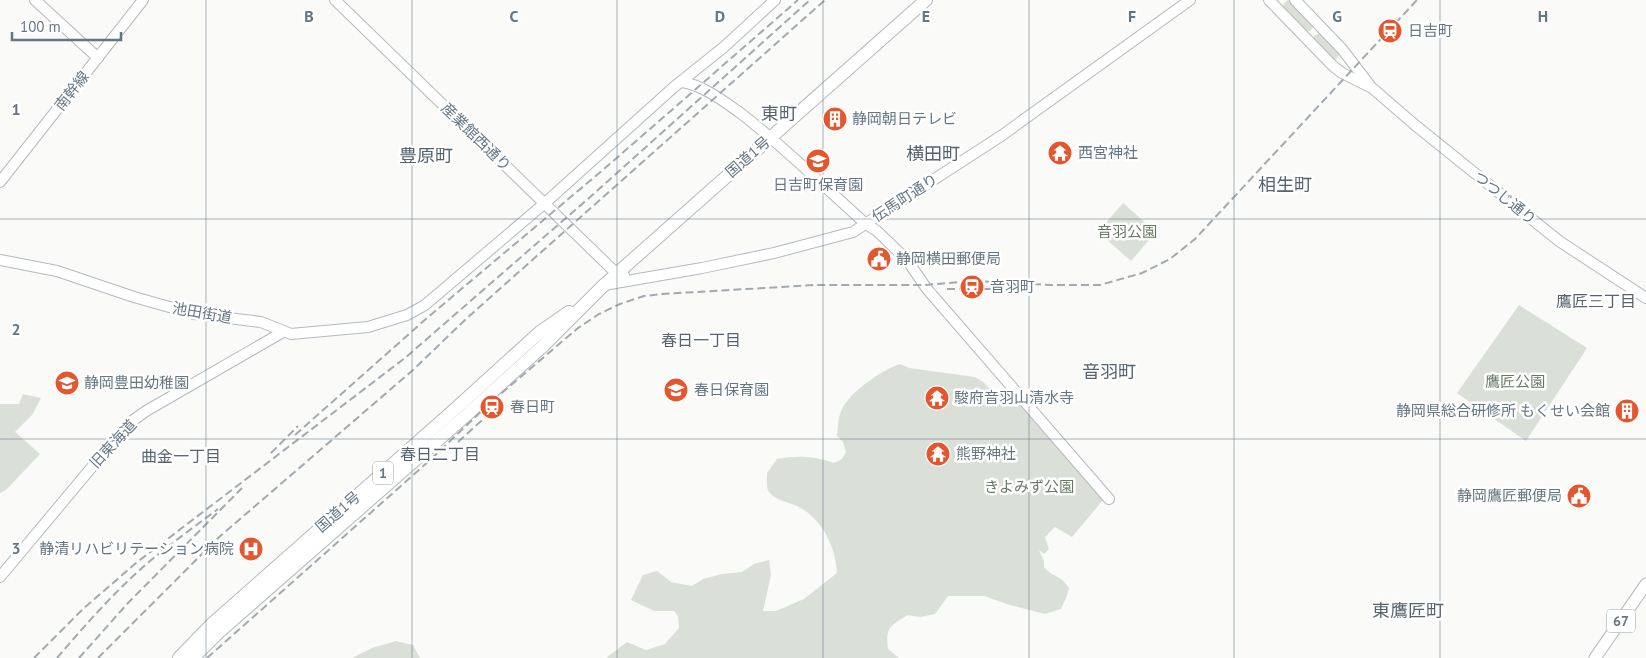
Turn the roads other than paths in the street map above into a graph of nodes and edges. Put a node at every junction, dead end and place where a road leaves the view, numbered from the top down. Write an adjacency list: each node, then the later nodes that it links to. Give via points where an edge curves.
1 (35, 0): 9 (street)
2 (143, 0): 9 (street, 南幹線)
3 (335, 0): 14 (street, 産業館西通り)
4 (775, 0): 10 (street, 池田街道)
5 (926, 0): 12 (highway, 国道1号 / 1)
6 (1190, 0): 15 (street, 伝馬町通り, via 1001,136)
7 (1269, 0): 11 (street, つつじ通り, via 1333,66)
8 (1295, 0): 11 (street, つつじ通り, via 1342,49)
9 (98, 58): 13 (street, 南幹線)
10 (682, 82): 12 (street, via 723,101); 14 (street, 池田街道)
11 (1371, 87): 21 (street, つつじ通り, via 1558,242)
12 (771, 137): 15 (street); 17 (highway, 国道1号 / 1)
13 (0, 182)
14 (545, 203): 17 (street, 産業館西通り); 22 (street, 池田街道, via 425,305 406,315 355,329 300,334)
15 (866, 224): 18 (street, 伝馬町通り, via 853,232 774,253); 23 (street, via 907,260 927,289)
16 (0, 260): 22 (street, 池田街道, via 57,271 194,314 261,322)
17 (616, 273): 18 (street); 19 (highway, 国道1号 / 1)
18 (662, 275): 19 (street, 伝馬町通り)
19 (604, 285): 20 (highway, 国道1号 / 1)
20 (593, 294): 26 (highway, 国道1号 / 1, via 540,332 212,624); 27 (highway, 国道1号 / 1, via 543,346)
21 (1646, 298)
22 (283, 332): 24 (street, 旧東海道, via 132,421)
23 (1109, 499)
24 (0, 577)
25 (1646, 584): 28 (main road, 67)
26 (179, 658)
27 (193, 658)
28 (1595, 658)

